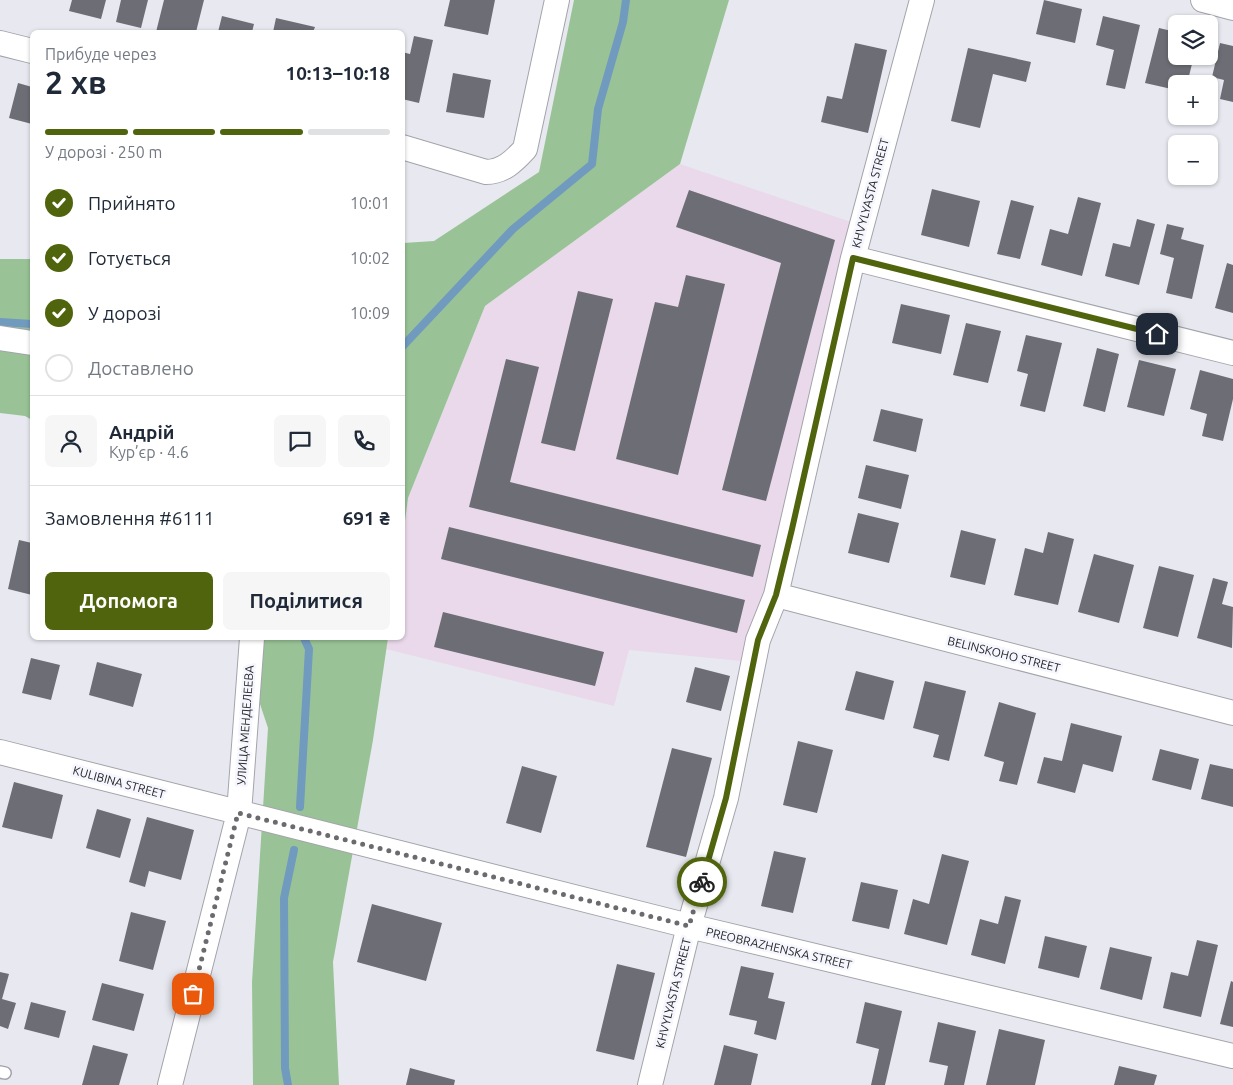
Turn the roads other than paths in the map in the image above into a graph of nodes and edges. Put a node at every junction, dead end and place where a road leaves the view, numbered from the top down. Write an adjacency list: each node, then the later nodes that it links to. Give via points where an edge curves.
1 (557, 0): 7 (street, via 525,149 510,164 491,172)
2 (922, 0): 8 (street, KHVYLYASTA STREET)
3 (1203, 0): 4 (street)
4 (1233, 8)
5 (0, 43): 6 (street)
6 (30, 50)
7 (405, 148)
8 (853, 258): 11 (street); 12 (street, KHVYLYASTA STREET)
9 (0, 338): 10 (street)
10 (30, 343)
11 (1233, 353)
12 (776, 595): 14 (street, BELINSKOHO STREET); 17 (street, KHVYLYASTA STREET, via 758,640 726,798)
13 (252, 640): 16 (street, УЛИЦА МЕНДЕЛЕЕВА)
14 (1233, 713)
15 (0, 752): 16 (street, KULIBINA STREET)
16 (238, 813): 17 (street, PREOBRAZHENSKA STREET); 19 (street, УЛИЦА МЕНДЕЛЕЕВА)
17 (689, 926): 18 (street, PREOBRAZHENSKA STREET); 20 (street, KHVYLYASTA STREET)
18 (1233, 1056)
19 (170, 1085)
20 (650, 1085)

